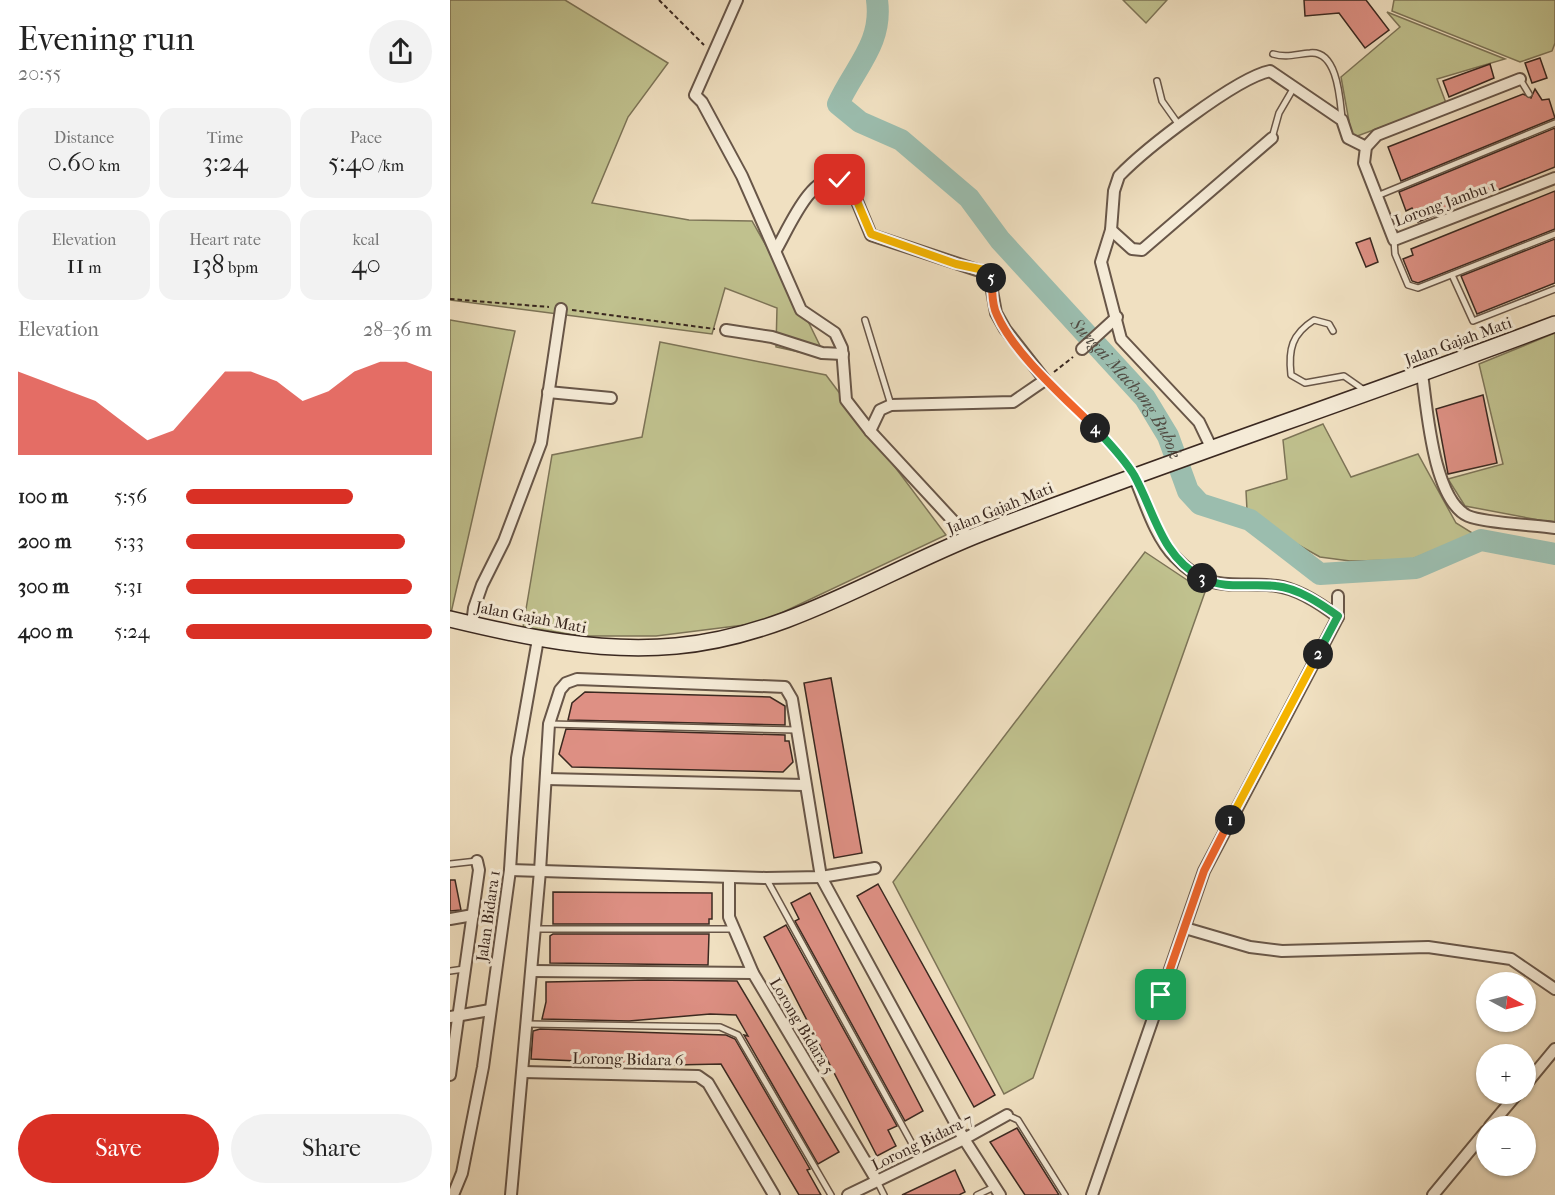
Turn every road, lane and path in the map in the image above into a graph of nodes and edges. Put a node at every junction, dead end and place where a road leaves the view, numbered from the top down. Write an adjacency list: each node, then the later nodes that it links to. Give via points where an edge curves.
1 (659, 0): 4 (path)
2 (737, 0): 4 (street)
3 (1273, 54): 9 (lane, via 1288,57 1310,52 1326,61 1336,74)
4 (714, 55): 19 (street, via 695,95 737,166)
5 (1520, 79): 8 (lane); 13 (street, via 1377,135)
6 (1157, 81): 11 (lane, via 1162,101)
7 (1293, 89): 9 (street); 11 (street, via 1270,71 1260,73); 12 (lane, via 1279,112)
8 (1528, 94)
9 (1342, 120): 13 (street, via 1348,138)
10 (1555, 123): 15 (lane)
11 (1180, 126): 16 (street, via 1119,176)
12 (1272, 138): 16 (street, via 1142,250 1132,249)
13 (1366, 147): 15 (street, Lorong Jambu 1, via 1364,163)
14 (1555, 178): 18 (street, Lorong Jambu 1)
15 (1377, 196): 18 (street, Lorong Jambu 1)
16 (1111, 230): 24 (street, via 1101,262)
17 (1555, 234): 20 (lane)
18 (1394, 240): 20 (lane, via 1395,254 1408,285 1418,288)
19 (776, 250): 30 (street, via 801,310 835,333); 32 (street, via 814,186 834,177 854,194 871,234 989,274 996,314)
20 (1452, 275): 21 (lane, via 1473,321)
21 (1555, 290)
22 (450, 299): 23 (path)
23 (561, 309): 27 (path); 33 (street)
24 (1117, 317): 29 (street); 38 (street, via 1121,339 1199,422)
25 (865, 320): 36 (lane)
26 (1555, 324): 31 (main road, Jalan Gajah Mati)
27 (726, 330): 30 (street, via 772,337 822,353)
28 (1333, 331): 34 (lane, via 1329,324 1314,320 1299,330 1289,356 1291,375 1305,383 1344,376)
29 (1082, 349): 32 (path)
30 (843, 354): 37 (street, via 846,400)
31 (1422, 374): 34 (main road, Jalan Gajah Mati); 40 (street, via 1437,472 1458,509 1474,517)
32 (1045, 380): 36 (street, via 1013,402); 39 (path, via 1118,452)
33 (548, 392): 35 (street); 45 (street, via 541,444 504,541 482,585)
34 (1368, 393): 38 (main road, Jalan Gajah Mati)
35 (611, 398)
36 (891, 405): 37 (street, via 880,410)
37 (870, 431): 41 (street)
38 (1204, 450): 39 (main road, Jalan Gajah Mati)
39 (1134, 476): 41 (main road, Jalan Gajah Mati); 43 (street, via 1162,539 1174,557 1194,574 1225,586 1278,586)
40 (1555, 528)
41 (969, 538): 46 (main road, Jalan Gajah Mati, via 819,608 731,637 632,648)
42 (1338, 596): 43 (street)
43 (1338, 616): 61 (street, via 1204,871)
44 (450, 619): 45 (main road, Jalan Gajah Mati)
45 (472, 624): 46 (main road, Jalan Gajah Mati)
46 (538, 639): 54 (street, Jalan Bidara 1, via 517,758)
47 (549, 724): 48 (lane); 48 (street, via 560,690 577,679 785,687 792,699); 49 (street)
48 (797, 730): 50 (street)
49 (546, 779): 50 (street); 55 (street)
50 (804, 785): 57 (street)
51 (477, 861): 52 (lane); 59 (street)
52 (450, 864)
53 (875, 868): 57 (street)
54 (510, 870): 55 (street); 69 (street, Jalan Bidara 1)
55 (540, 871): 56 (street); 62 (street)
56 (729, 877): 58 (street); 63 (street, Lorong Bidara 5)
57 (821, 877): 58 (street); 80 (street)
58 (766, 878): 82 (lane)
59 (473, 915): 60 (street); 64 (street)
60 (450, 919)
61 (1185, 928): 68 (street, via 1250,947 1282,951 1428,947 1511,959); 93 (street)
62 (536, 929): 63 (lane); 66 (street)
63 (732, 929): 67 (street, Lorong Bidara 5)
64 (466, 969): 65 (lane); 70 (street)
65 (450, 971)
66 (532, 971): 67 (street); 71 (street)
67 (753, 973): 83 (street, Lorong Bidara 5)
68 (1555, 989)
69 (490, 1010): 70 (street); 85 (street, Jalan Bidara 1, via 483,1067)
70 (454, 1016): 73 (street)
71 (527, 1024): 74 (street); 88 (lane, via 720,1027 738,1035)
72 (1555, 1048): 75 (street)
73 (451, 1061): 76 (street)
74 (523, 1072): 86 (street); 87 (street, Lorong Bidara 6, via 698,1076 708,1083)
75 (1536, 1072)
76 (450, 1075)
77 (1509, 1104): 79 (street)
78 (1007, 1115): 80 (street, Lorong Bidara 7); 92 (lane, via 1018,1120)
79 (1498, 1116)
80 (964, 1139): 82 (street, Lorong Bidara 7); 84 (street)
81 (1476, 1143): 94 (street)
82 (921, 1160): 83 (street, Lorong Bidara 7)
83 (877, 1181): 89 (street, Lorong Bidara 7); 90 (lane)
84 (997, 1191): 91 (lane)
85 (453, 1195)
86 (512, 1195)
87 (774, 1195)
88 (831, 1195)
89 (849, 1195)
90 (884, 1195)
91 (977, 1195)
92 (1065, 1195)
93 (1092, 1195)
94 (1433, 1195)

